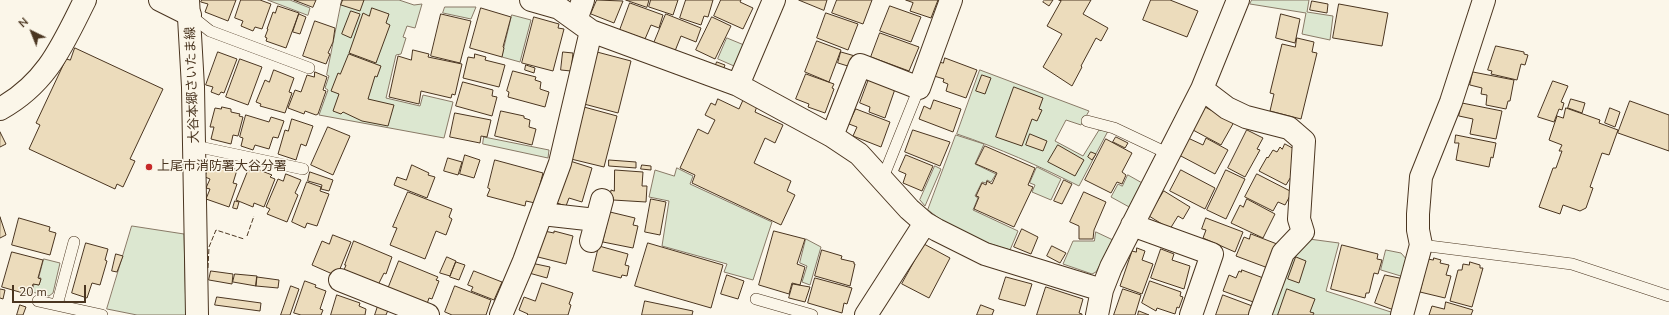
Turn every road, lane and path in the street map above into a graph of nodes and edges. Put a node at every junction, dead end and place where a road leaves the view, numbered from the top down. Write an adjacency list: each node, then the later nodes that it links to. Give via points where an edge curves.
1 (85, 0): 14 (street, via 59,52 45,73 29,90)
2 (160, 0): 8 (street)
3 (531, 0): 9 (street)
4 (774, 0): 11 (street)
5 (952, 0): 12 (street)
6 (1238, 0): 13 (street)
7 (1484, 0): 26 (street, via 1451,102 1421,177 1418,230)
8 (189, 7): 10 (lane, via 210,31); 17 (street, 大谷本郷さいたま線)
9 (584, 17): 11 (street); 21 (street, via 560,163)
10 (309, 68)
11 (738, 85): 16 (street)
12 (919, 88): 16 (street, via 860,66); 20 (lane)
13 (1202, 88): 18 (street); 41 (street, via 1227,108 1246,117 1289,128 1304,141 1299,219 1303,232 1283,253)
14 (0, 109)
15 (1087, 121): 18 (lane, via 1114,128)
16 (832, 136): 20 (street, via 859,154)
17 (195, 146): 19 (lane); 34 (street, 大谷本郷さいたま線)
18 (1168, 154): 23 (street)
19 (304, 169)
20 (882, 180): 22 (street)
21 (542, 214): 24 (street, via 599,210); 36 (street)
22 (925, 223): 28 (street, via 985,254); 38 (street)
23 (1132, 225): 28 (street); 40 (street, via 1212,254)
24 (591, 241)
25 (74, 242): 32 (lane)
26 (1421, 245): 29 (lane, via 1572,264); 42 (street)
27 (340, 280): 35 (street)
28 (1102, 290): 39 (street)
29 (1669, 296)
30 (756, 299): 37 (lane)
31 (38, 301): 32 (lane)
32 (57, 305): 33 (lane)
33 (102, 315)
34 (197, 315)
35 (428, 315)
36 (501, 315)
37 (812, 315)
38 (866, 315)
39 (1097, 315)
40 (1190, 315)
41 (1260, 315)
42 (1402, 315)

